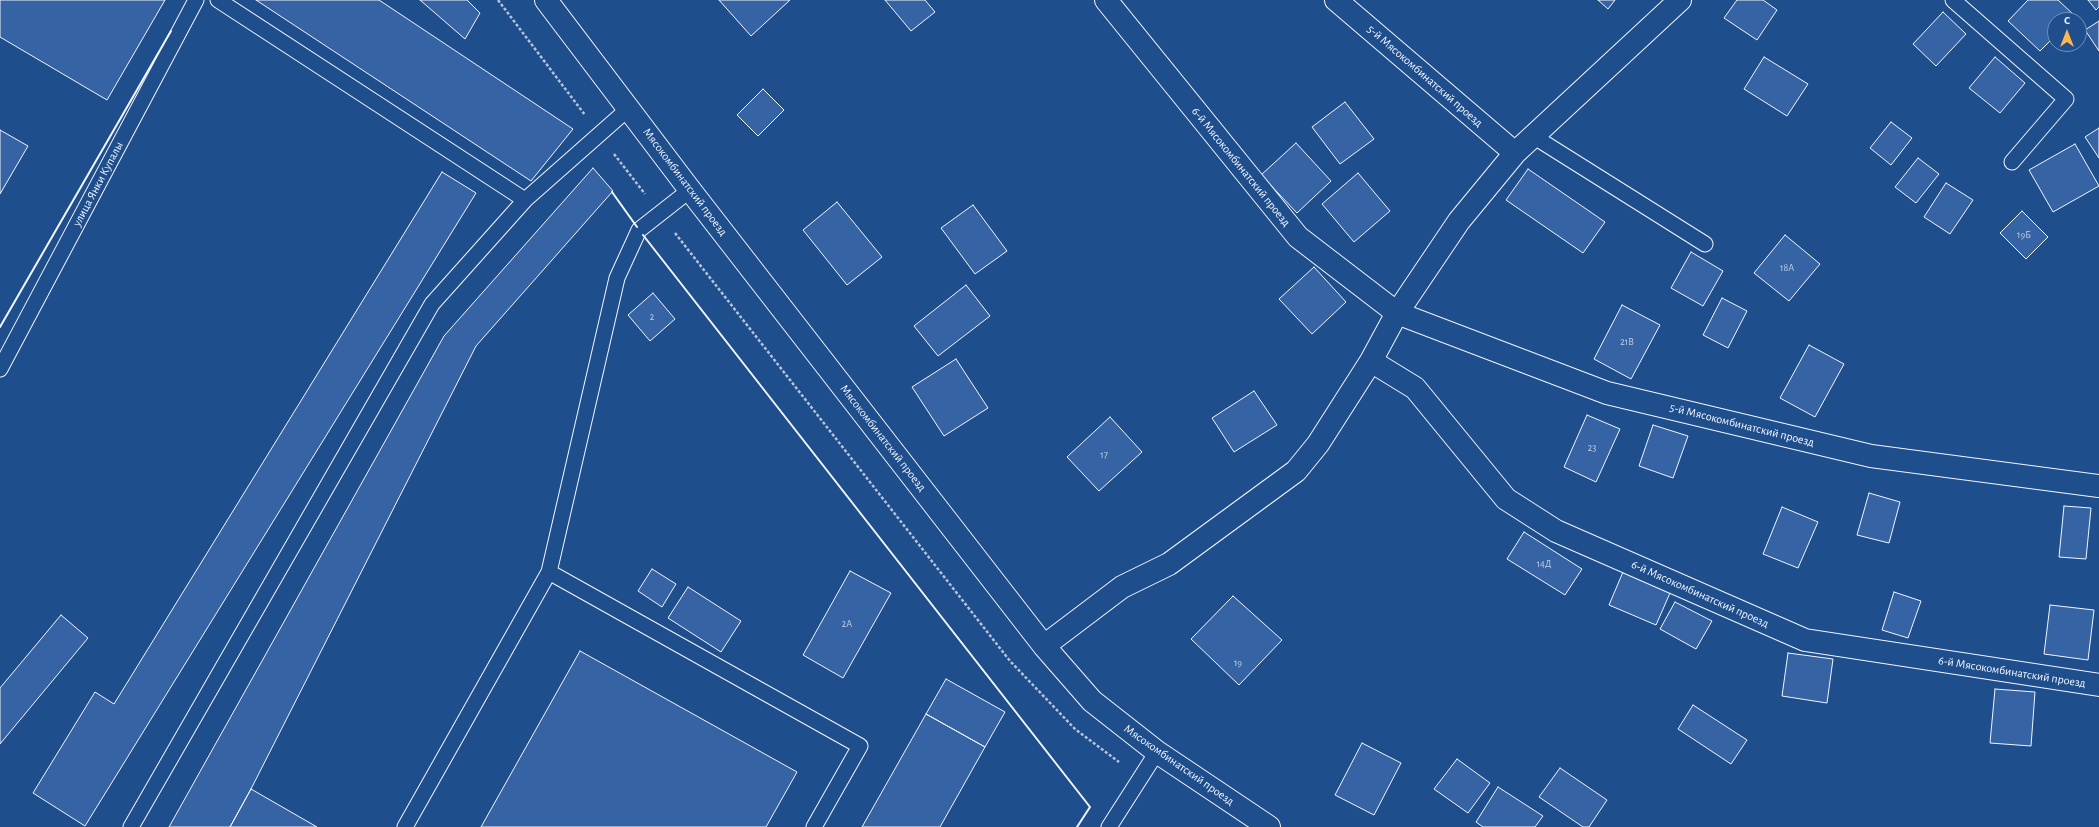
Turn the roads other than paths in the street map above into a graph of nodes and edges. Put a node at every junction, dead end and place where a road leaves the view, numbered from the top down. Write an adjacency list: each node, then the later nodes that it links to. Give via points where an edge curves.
1 (196, 0): 17 (lane, улица Янки Купалы)
2 (218, 0): 13 (lane)
3 (546, 0): 8 (street, Мясокомбинатский проезд)
4 (1106, 0): 15 (street, 6-й Мясокомбинатский проезд, via 1298,237)
5 (1336, 0): 10 (street, 5-й Мясокомбинатский проезд)
6 (1680, 0): 9 (street)
7 (1953, 0): 11 (lane, via 2066,99)
8 (628, 109): 12 (street, Мясокомбинатский проезд); 13 (lane)
9 (1533, 136): 10 (street); 14 (lane)
10 (1514, 152): 15 (street, via 1459,221)
11 (2012, 162)
12 (690, 190): 19 (lane, via 639,230 616,278); 20 (street, Мясокомбинатский проезд)
13 (525, 200): 23 (lane, via 432,304)
14 (1705, 244)
15 (1397, 313): 16 (street); 18 (street, 5-й Мясокомбинатский проезд, via 1607,392 1872,456)
16 (1371, 361): 20 (street, via 1318,444 1296,471 1169,564 1122,587); 21 (street, 6-й Мясокомбинатский проезд, via 1415,388 1506,499 1563,534 1805,640)
17 (0, 369)
18 (2099, 486)
19 (549, 572): 24 (lane); 25 (lane, via 860,746)
20 (1044, 646): 22 (street, Мясокомбинатский проезд, via 1092,701)
21 (2099, 685)
22 (1157, 752): 26 (lane); 27 (street, Мясокомбинатский проезд)
23 (131, 827)
24 (405, 827)
25 (814, 827)
26 (1109, 827)
27 (1269, 827)

